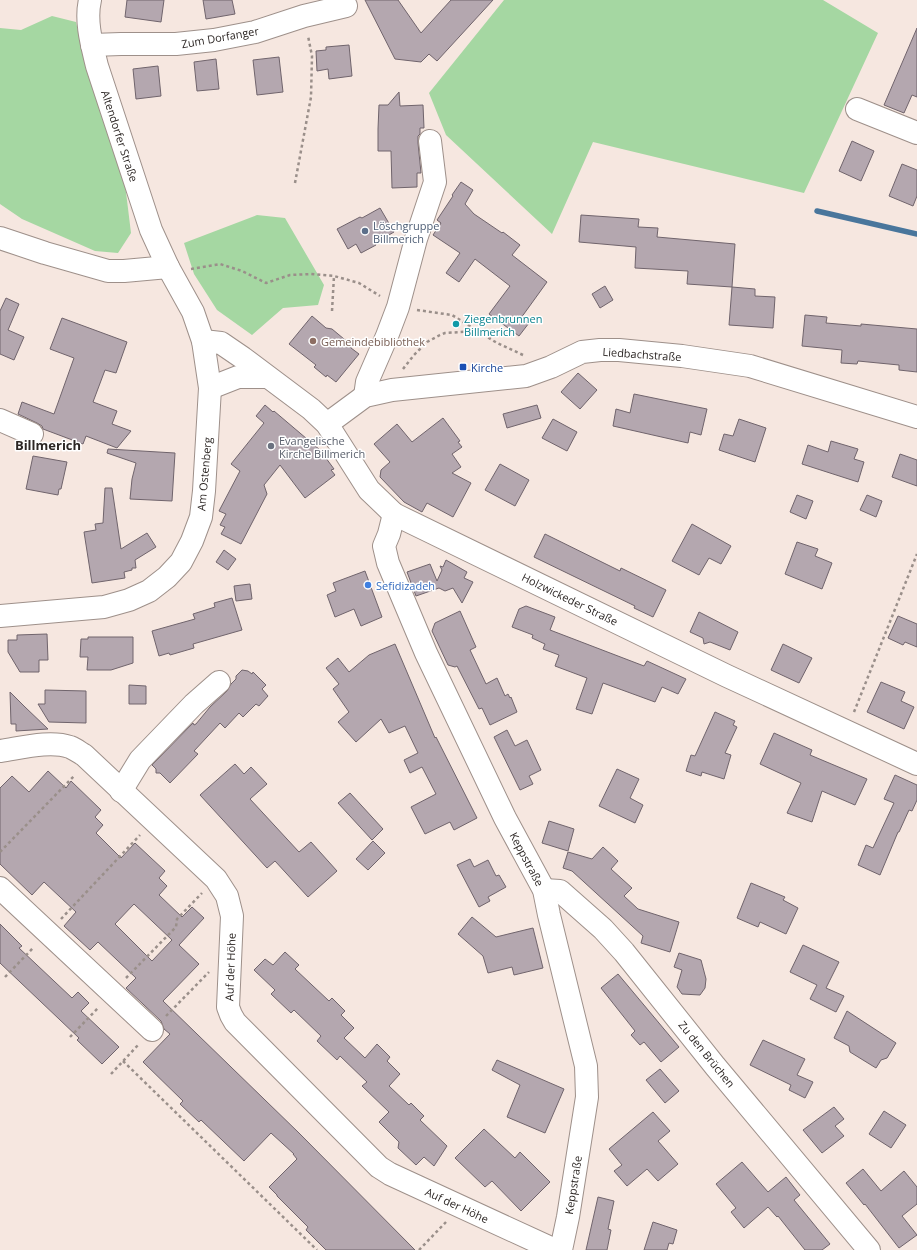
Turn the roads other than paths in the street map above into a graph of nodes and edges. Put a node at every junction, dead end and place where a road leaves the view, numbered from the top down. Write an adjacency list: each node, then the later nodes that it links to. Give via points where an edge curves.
1 (90, 0): 3 (street, Altendorfer Straße, via 88,6)
2 (346, 6): 3 (street, Zum Dorfanger, via 255,32 214,40 176,44)
3 (92, 45): 8 (street, Altendorfer Straße, via 151,230)
4 (857, 109): 5 (street)
5 (917, 133)
6 (430, 141): 12 (street, via 435,182 416,238 398,307 367,382)
7 (0, 238): 8 (street, via 108,270)
8 (168, 267): 9 (street, Am Ostenberg, via 193,312)
9 (203, 341): 10 (street, Holzwickeder Straße, via 221,343); 11 (street, Am Ostenberg)
10 (267, 377): 11 (street, via 238,377); 15 (street, Holzwickeder Straße)
11 (210, 388): 18 (street, Am Ostenberg, via 201,517 181,562 149,591 129,600 104,607)
12 (364, 396): 13 (street, Liedbachstraße, via 392,390 526,376 582,352 619,350 750,366); 15 (street, Liedbachstraße)
13 (917, 417)
14 (0, 420): 16 (street)
15 (327, 424): 17 (street, Holzwickeder Straße, via 369,490)
16 (32, 434)
17 (394, 514): 21 (street, Holzwickeder Straße, via 722,674); 24 (street, Keppstraße, via 384,546 388,563 426,653 505,818)
18 (0, 616)
19 (219, 682): 22 (street, via 140,760)
20 (0, 751): 22 (street, Auf der Höhe, via 50,744 69,747 90,760)
21 (917, 764)
22 (121, 791): 27 (street, Auf der Höhe, via 216,879 227,896 232,916 228,1007 235,1022 380,1167 390,1174)
23 (0, 888): 25 (street)
24 (544, 890): 26 (street, Zu den Brüchen, via 560,892 603,928); 28 (street, Keppstraße, via 586,1066 587,1097)
25 (152, 1030)
26 (862, 1245)
27 (555, 1250)
28 (561, 1250)

